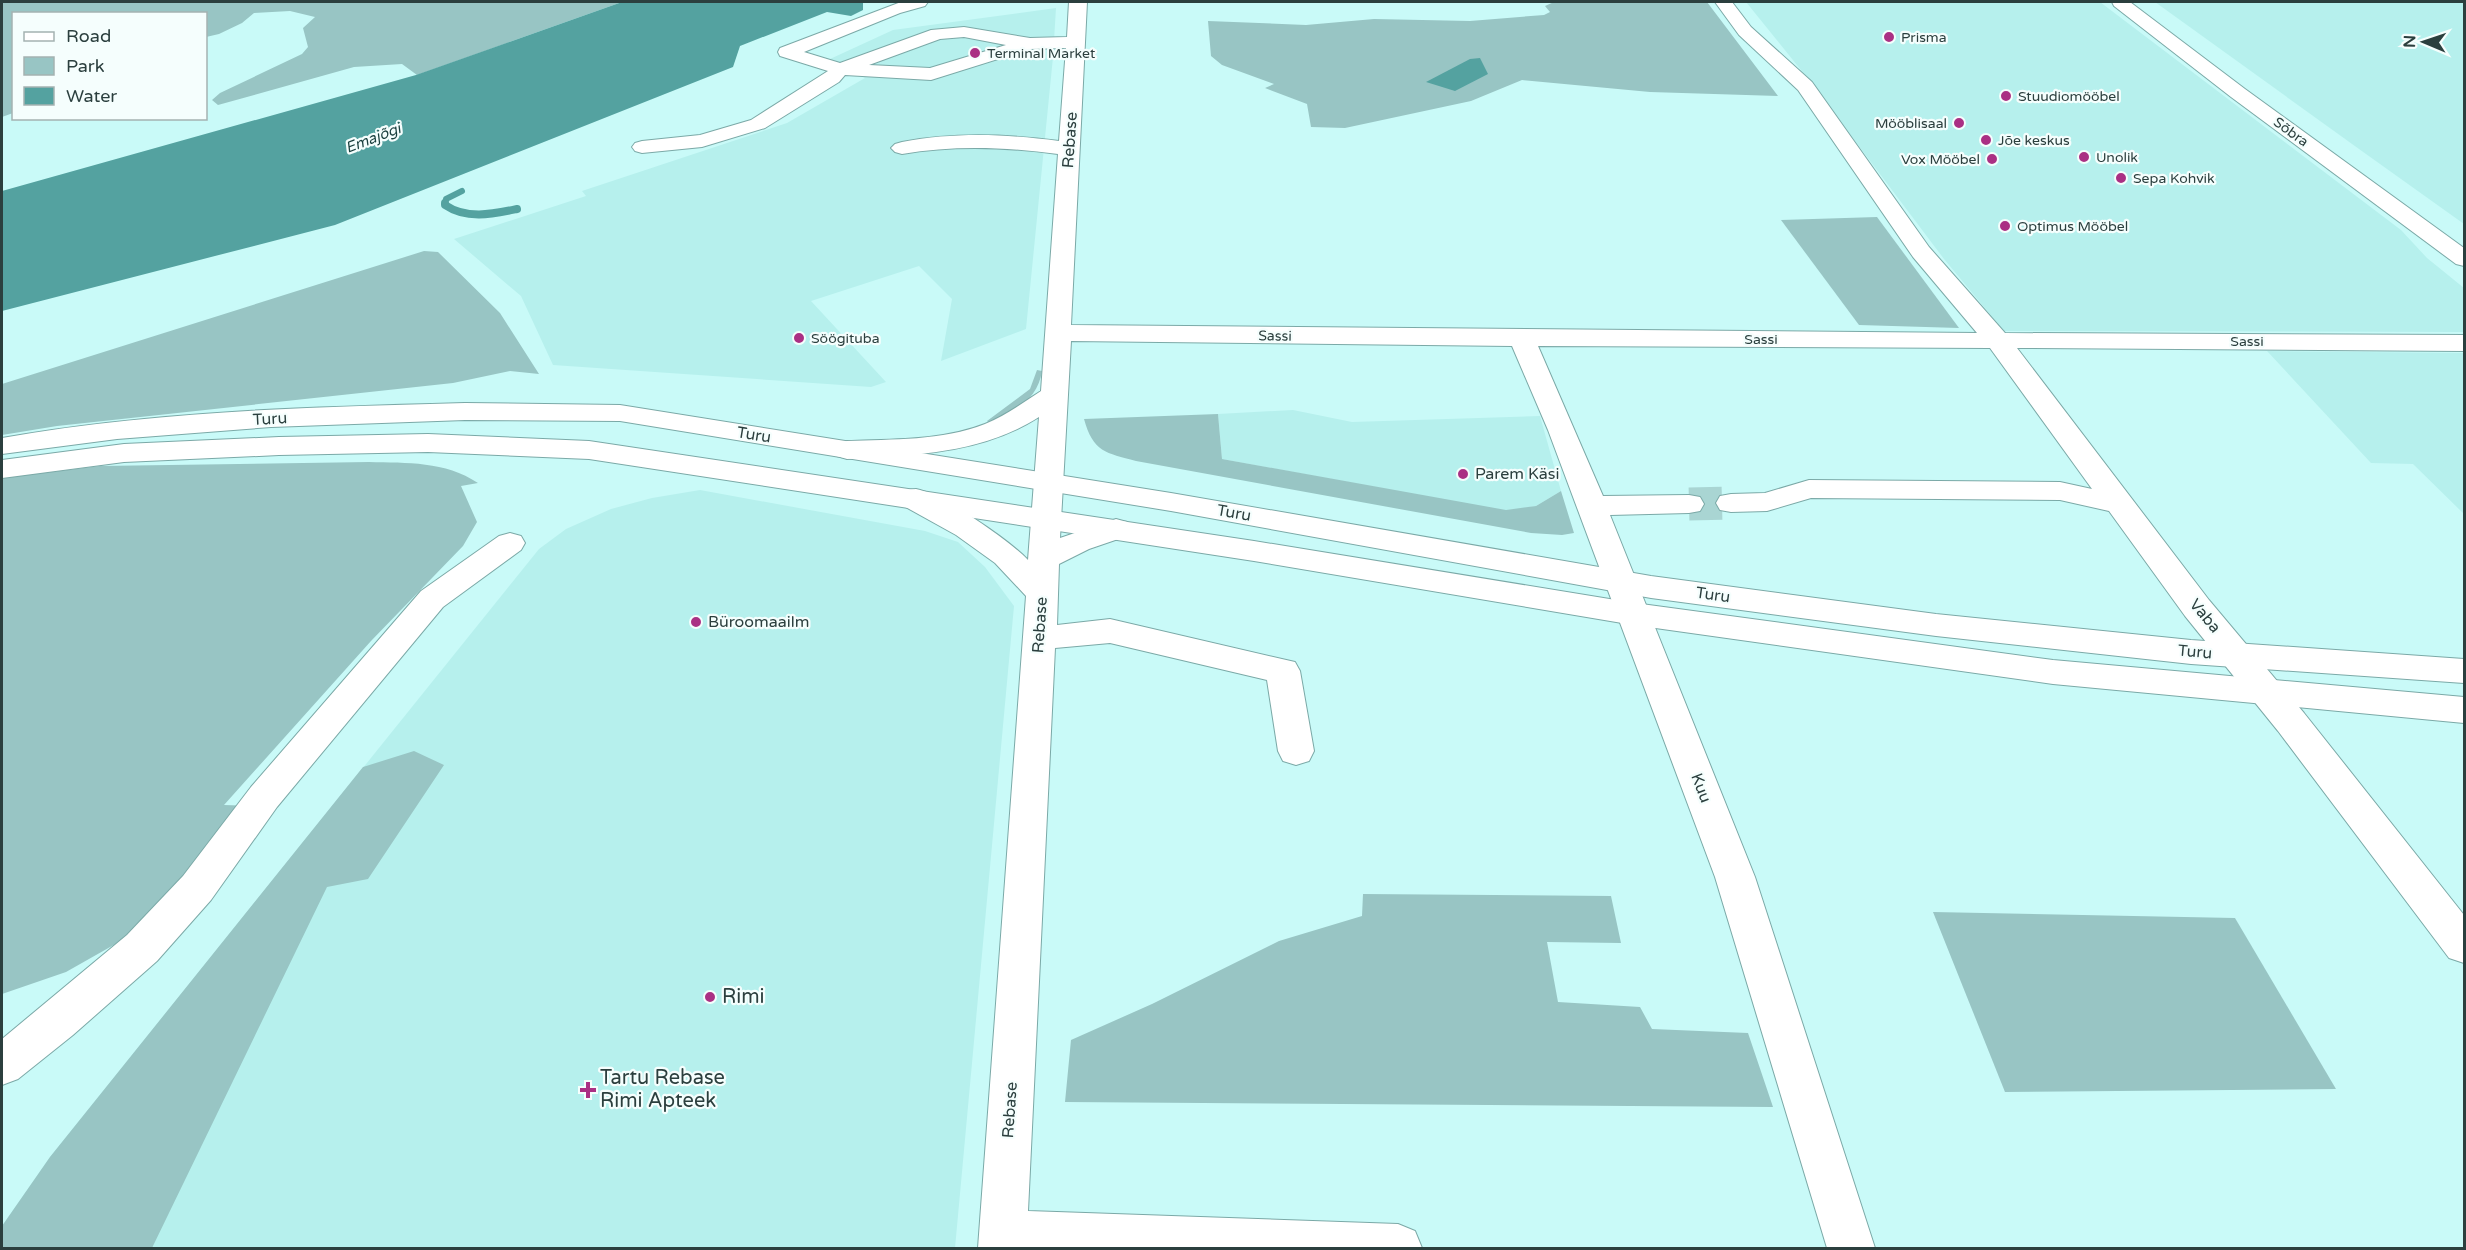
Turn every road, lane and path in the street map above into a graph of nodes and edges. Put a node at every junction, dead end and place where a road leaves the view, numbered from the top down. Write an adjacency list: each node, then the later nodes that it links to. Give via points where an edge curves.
1 (919, 2): 7 (street, via 787,52)
2 (1078, 2): 5 (street, Rebase)
3 (1724, 2): 14 (street, Vaba, via 1745,31 1805,86 1921,252)
4 (2120, 2): 11 (street, Sõbra)
5 (1076, 42): 6 (street); 10 (street, Rebase)
6 (1030, 44): 7 (street, via 931,74); 7 (street, via 964,33 938,34)
7 (840, 69): 8 (street, via 832,78 758,124 702,141)
8 (642, 147)
9 (902, 148): 10 (street, via 962,141)
10 (1069, 149): 12 (street, Rebase)
11 (2464, 258)
12 (1058, 333): 13 (street, Sassi); 16 (street, Rebase)
13 (1522, 338): 14 (street, Sassi); 25 (street, Kuu)
14 (1996, 339): 15 (street, Sassi); 24 (street, Vaba)
15 (2464, 343)
16 (1054, 394): 18 (street, via 986,433 927,445); 21 (street, Rebase)
17 (2, 446): 18 (street, Turu, via 210,421 546,410 620,413)
18 (847, 450): 21 (street, Turu)
19 (2, 469): 20 (street, Turu, via 124,453 428,443 507,445 589,450)
20 (913, 498): 21 (street, Turu); 28 (street)
21 (1046, 499): 26 (street, Turu); 28 (street, Rebase); 29 (street, Turu)
22 (1731, 503): 24 (street, via 1767,502 1809,489 2060,491)
23 (1689, 504): 25 (street)
24 (2119, 504): 31 (street, Vaba, via 2197,608)
25 (1591, 506): 29 (street, Kuu)
26 (1116, 529): 28 (street, via 1078,542); 29 (street, Turu)
27 (510, 543): 37 (street, via 432,599 264,797 197,888 142,948)
28 (1043, 576): 30 (street, Rebase)
29 (1628, 597): 31 (street, Turu); 33 (street, Turu, via 2053,672); 40 (street, Kuu, via 1735,877)
30 (1039, 638): 35 (street, via 1110,631 1283,671); 38 (street, Rebase)
31 (2239, 656): 32 (street, Turu); 33 (street, Vaba)
32 (2464, 671)
33 (2268, 693): 34 (street, Turu); 36 (street, Vaba)
34 (2464, 710)
35 (1296, 751)
36 (2464, 945)
37 (2, 1065)
38 (1002, 1241): 39 (street)
39 (1398, 1248)
40 (1851, 1248)

